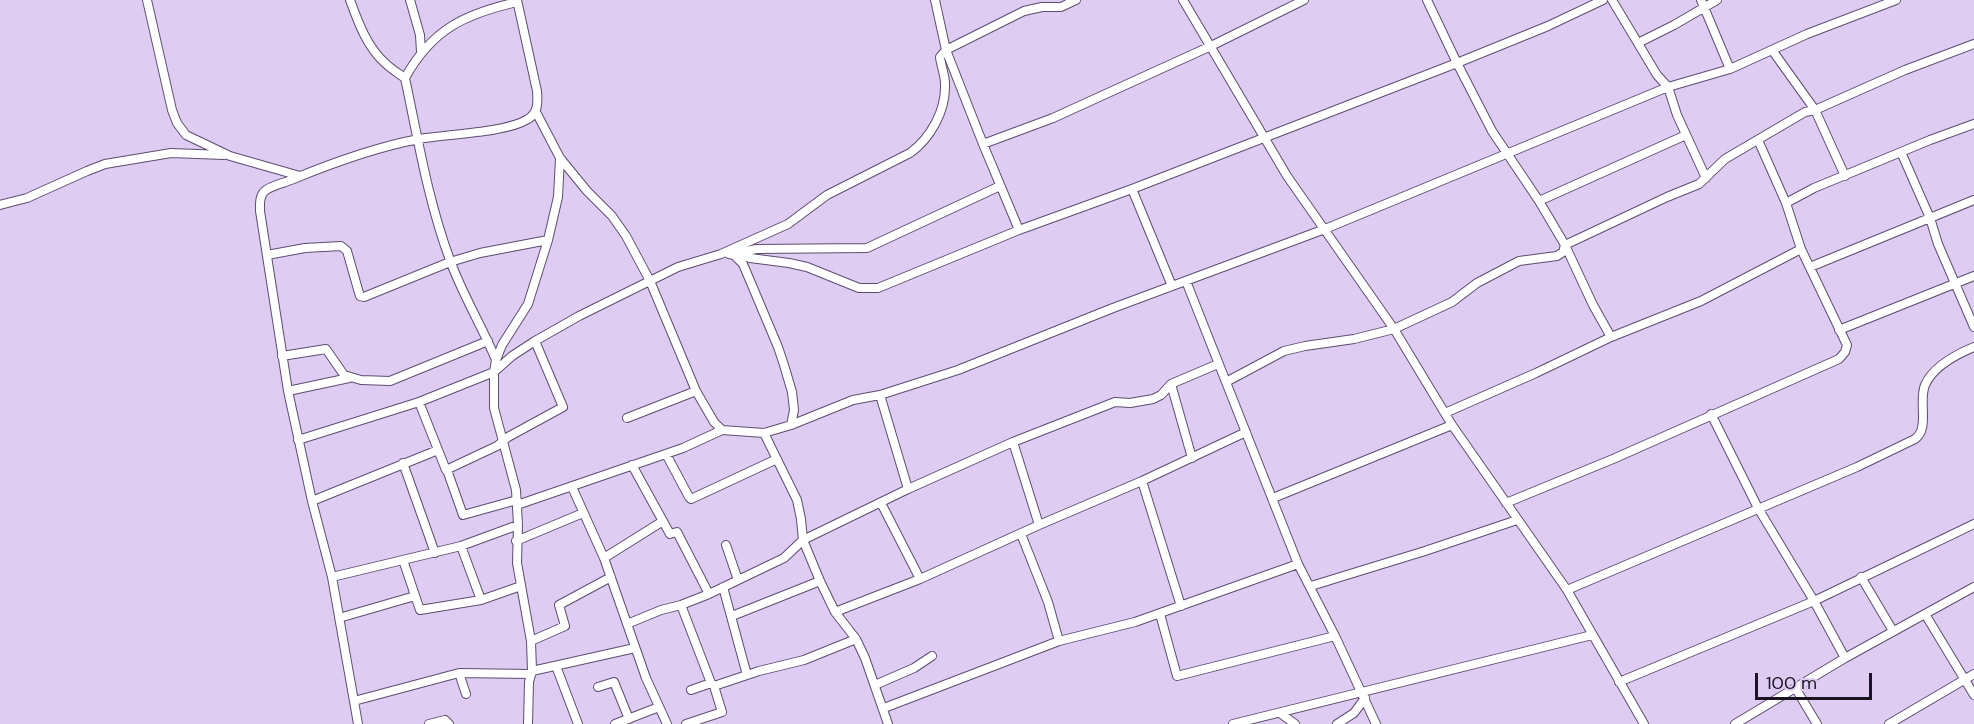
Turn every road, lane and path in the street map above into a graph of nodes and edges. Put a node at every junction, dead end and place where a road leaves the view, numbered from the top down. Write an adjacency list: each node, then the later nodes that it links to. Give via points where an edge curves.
1 (147, 0): 35 (street, via 177,123 186,135)
2 (350, 0): 23 (street, via 373,48 384,63)
3 (411, 0): 20 (street)
4 (935, 0): 18 (street)
5 (1076, 0): 18 (street, via 1061,7 1024,11)
6 (1183, 0): 17 (street)
7 (1304, 0): 17 (street)
8 (1427, 0): 21 (street)
9 (1603, 0): 21 (street)
10 (1612, 0): 15 (street)
11 (1717, 0): 14 (street)
12 (1896, 0): 19 (street)
13 (517, 1): 20 (street, via 467,17); 26 (street, via 537,91)
14 (1703, 3): 15 (street, via 1674,25); 22 (street)
15 (1638, 43): 24 (street)
16 (1974, 44): 25 (street)
17 (1211, 46): 29 (street); 32 (street, via 1053,118)
18 (946, 50): 32 (street); 52 (street, via 940,57 945,86 940,113 920,146 827,195 788,224)
19 (1772, 50): 22 (street); 25 (street)
20 (421, 52): 23 (street)
21 (1457, 63): 29 (street); 34 (street, via 1492,131)
22 (1730, 69): 24 (street)
23 (405, 78): 30 (street)
24 (1668, 87): 28 (street); 34 (street)
25 (1815, 110): 31 (street); 38 (street)
26 (536, 112): 30 (street, via 522,122 504,127); 36 (street)
27 (1974, 124): 33 (street)
28 (1686, 135): 39 (street); 43 (street)
29 (1263, 138): 41 (street); 47 (street)
30 (418, 139): 37 (street); 55 (street)
31 (1758, 140): 39 (street, via 1725,159); 44 (street)
32 (983, 144): 40 (street)
33 (1901, 152): 38 (street); 46 (street)
34 (1508, 153): 43 (street); 47 (street)
35 (230, 156): 37 (street); 45 (street, via 171,153 105,164)
36 (560, 158): 49 (street, via 558,197); 58 (street, via 612,216)
37 (301, 176): 54 (street, via 262,195 260,212)
38 (1845, 176): 44 (street)
39 (1706, 178): 50 (street)
40 (1000, 186): 48 (street); 53 (street, via 867,248 756,249)
41 (1132, 189): 48 (street); 61 (street)
42 (1974, 200): 46 (street)
43 (1539, 201): 50 (street)
44 (1786, 203): 51 (street)
45 (0, 206)
46 (1930, 218): 56 (street); 60 (street)
47 (1325, 229): 59 (street); 63 (street)
48 (1019, 230): 53 (street, via 878,288 859,288 807,267)
49 (548, 240): 55 (street); 70 (street, via 528,304)
50 (1565, 245): 63 (street, via 1557,256 1519,261 1477,283 1452,302); 65 (street)
51 (1801, 249): 56 (street); 65 (street, via 1701,301)
52 (721, 254): 53 (street); 58 (street, via 694,261)
53 (736, 254): 83 (street, via 778,347 792,392)
54 (267, 255): 55 (street, via 341,246 347,251 362,297); 69 (street)
55 (450, 262): 66 (street)
56 (1809, 267): 64 (street)
57 (1974, 276): 60 (street)
58 (651, 281): 67 (street); 77 (street)
59 (1186, 281): 61 (street); 71 (street)
60 (1955, 284): 62 (street); 64 (street)
61 (1172, 286): 78 (street, via 958,370)
62 (1974, 327)
63 (1394, 329): 74 (street, via 1284,351); 80 (street)
64 (1839, 330): 81 (street, via 1847,345 1839,359)
65 (1611, 337): 80 (street)
66 (488, 341): 70 (street); 73 (street, via 388,381)
67 (535, 341): 72 (street); 89 (street, via 563,407)
68 (1974, 346): 106 (street, via 1949,361 1926,384 1920,435 1857,467)
69 (282, 356): 73 (street, via 326,349 340,372); 76 (street)
70 (496, 360): 72 (street)
71 (1218, 364): 74 (street); 75 (street)
72 (494, 372): 79 (street); 89 (street, via 494,408)
73 (350, 378): 76 (street)
74 (1226, 382): 86 (street)
75 (1171, 384): 90 (street, via 1153,399 1115,402); 93 (street)
76 (288, 391): 88 (street)
77 (696, 391): 82 (street); 85 (street, via 707,413)
78 (880, 395): 83 (street, via 853,400); 100 (street)
79 (418, 402): 88 (street); 91 (street)
80 (1445, 413): 84 (street)
81 (1711, 414): 105 (street); 106 (street)
82 (627, 418)
83 (791, 425): 87 (street)
84 (1452, 425): 101 (street); 105 (street)
85 (722, 430): 87 (street); 92 (street)
86 (1246, 432): 93 (street); 101 (street)
87 (764, 433): 94 (street)
88 (298, 440): 102 (street)
89 (503, 441): 97 (street); 103 (street)
90 (1013, 442): 100 (street); 112 (street)
91 (438, 450): 95 (street); 97 (street)
92 (666, 454): 94 (street, via 692,499); 96 (street)
93 (1192, 458): 98 (street)
94 (777, 459): 114 (street, via 796,500)
95 (403, 463): 102 (street); 118 (street)
96 (632, 465): 99 (street); 109 (street)
97 (447, 470): 103 (street, via 463,515)
98 (1143, 481): 112 (street); 138 (street)
99 (572, 487): 103 (street); 107 (street)
100 (908, 489): 104 (street)
101 (1273, 498): 121 (street)
102 (312, 501): 122 (street)
103 (517, 503): 111 (street)
104 (881, 503): 114 (street); 125 (street)
105 (1506, 503): 108 (street)
106 (1758, 508): 132 (street); 136 (street)
107 (583, 513): 115 (street); 119 (street)
108 (1517, 520): 129 (street); 132 (street)
109 (663, 521): 119 (street); 133 (street, via 670,534 677,532)
110 (1974, 524): 123 (street)
111 (518, 525): 115 (street); 117 (street)
112 (1039, 525): 113 (street)
113 (1021, 534): 125 (street); 150 (street)
114 (803, 540): 126 (street, via 784,558); 127 (street)
115 (516, 541): 128 (street)
116 (726, 545): 126 (street)
117 (461, 546): 118 (street); 135 (street)
118 (435, 553): 120 (street)
119 (604, 558): 124 (street)
120 (403, 560): 122 (street); 134 (street)
121 (1298, 564): 129 (street); 138 (street)
122 (332, 577): 143 (street)
123 (1861, 577): 136 (street); 145 (street)
124 (611, 578): 144 (street); 149 (street, via 559,604 565,626)
125 (920, 579): 139 (street)
126 (738, 580): 130 (street)
127 (820, 580): 139 (street); 142 (street)
128 (521, 586): 135 (street); 149 (street)
129 (1311, 586): 147 (street)
130 (723, 587): 133 (street); 142 (street)
131 (1974, 587): 141 (street)
132 (1567, 590): 146 (street)
133 (709, 594): 137 (street)
134 (415, 596): 135 (street, via 420,610); 143 (street)
135 (481, 600)
136 (1814, 600): 153 (street); 160 (street)
137 (681, 605): 144 (street); 161 (street)
138 (1181, 606): 140 (street)
139 (835, 612): 148 (street)
140 (1160, 614): 147 (street, via 1177,676); 150 (street)
141 (1925, 614): 145 (street); 159 (street)
142 (732, 616): 158 (street)
143 (339, 618): 169 (street)
144 (627, 624): 151 (street)
145 (1893, 631): 153 (street)
146 (1592, 635): 160 (street); 167 (street)
147 (1335, 636): 167 (street)
148 (856, 639): 158 (street, via 804,660); 162 (street)
149 (531, 641): 155 (street)
150 (1059, 641): 171 (street)
151 (635, 648): 154 (street); 170 (street)
152 (932, 656): 162 (street)
153 (1845, 658): 164 (street)
154 (556, 666): 155 (street); 178 (street)
155 (532, 672): 156 (street); 177 (street)
156 (459, 673): 166 (street); 169 (street)
157 (1974, 674): 159 (street)
158 (747, 675): 161 (street)
159 (1965, 679): 168 (street); 190 (street)
160 (1619, 682): 187 (street)
161 (713, 684): 165 (street); 181 (street, via 722,712)
162 (875, 685): 171 (street)
163 (598, 687): 173 (street, via 614,682)
164 (1796, 689): 188 (street); 189 (street)
165 (691, 690)
166 (466, 694)
167 (1364, 694): 172 (street); 185 (street, via 1354,713); 186 (street)
168 (1974, 695)
169 (354, 701): 174 (street)
170 (659, 707): 173 (street); 180 (street)
171 (884, 708): 182 (street)
172 (1280, 713): 183 (street); 184 (street)
173 (629, 719): 179 (street)
174 (358, 724)
175 (429, 724): 176 (street, via 445,720)
176 (449, 724)
177 (528, 724)
178 (578, 724)
179 (615, 724)
180 (667, 724)
181 (687, 724)
182 (888, 724)
183 (1233, 724)
184 (1295, 724)
185 (1337, 724)
186 (1377, 724)
187 (1644, 724)
188 (1735, 724)
189 (1817, 724)
190 (1889, 724)

